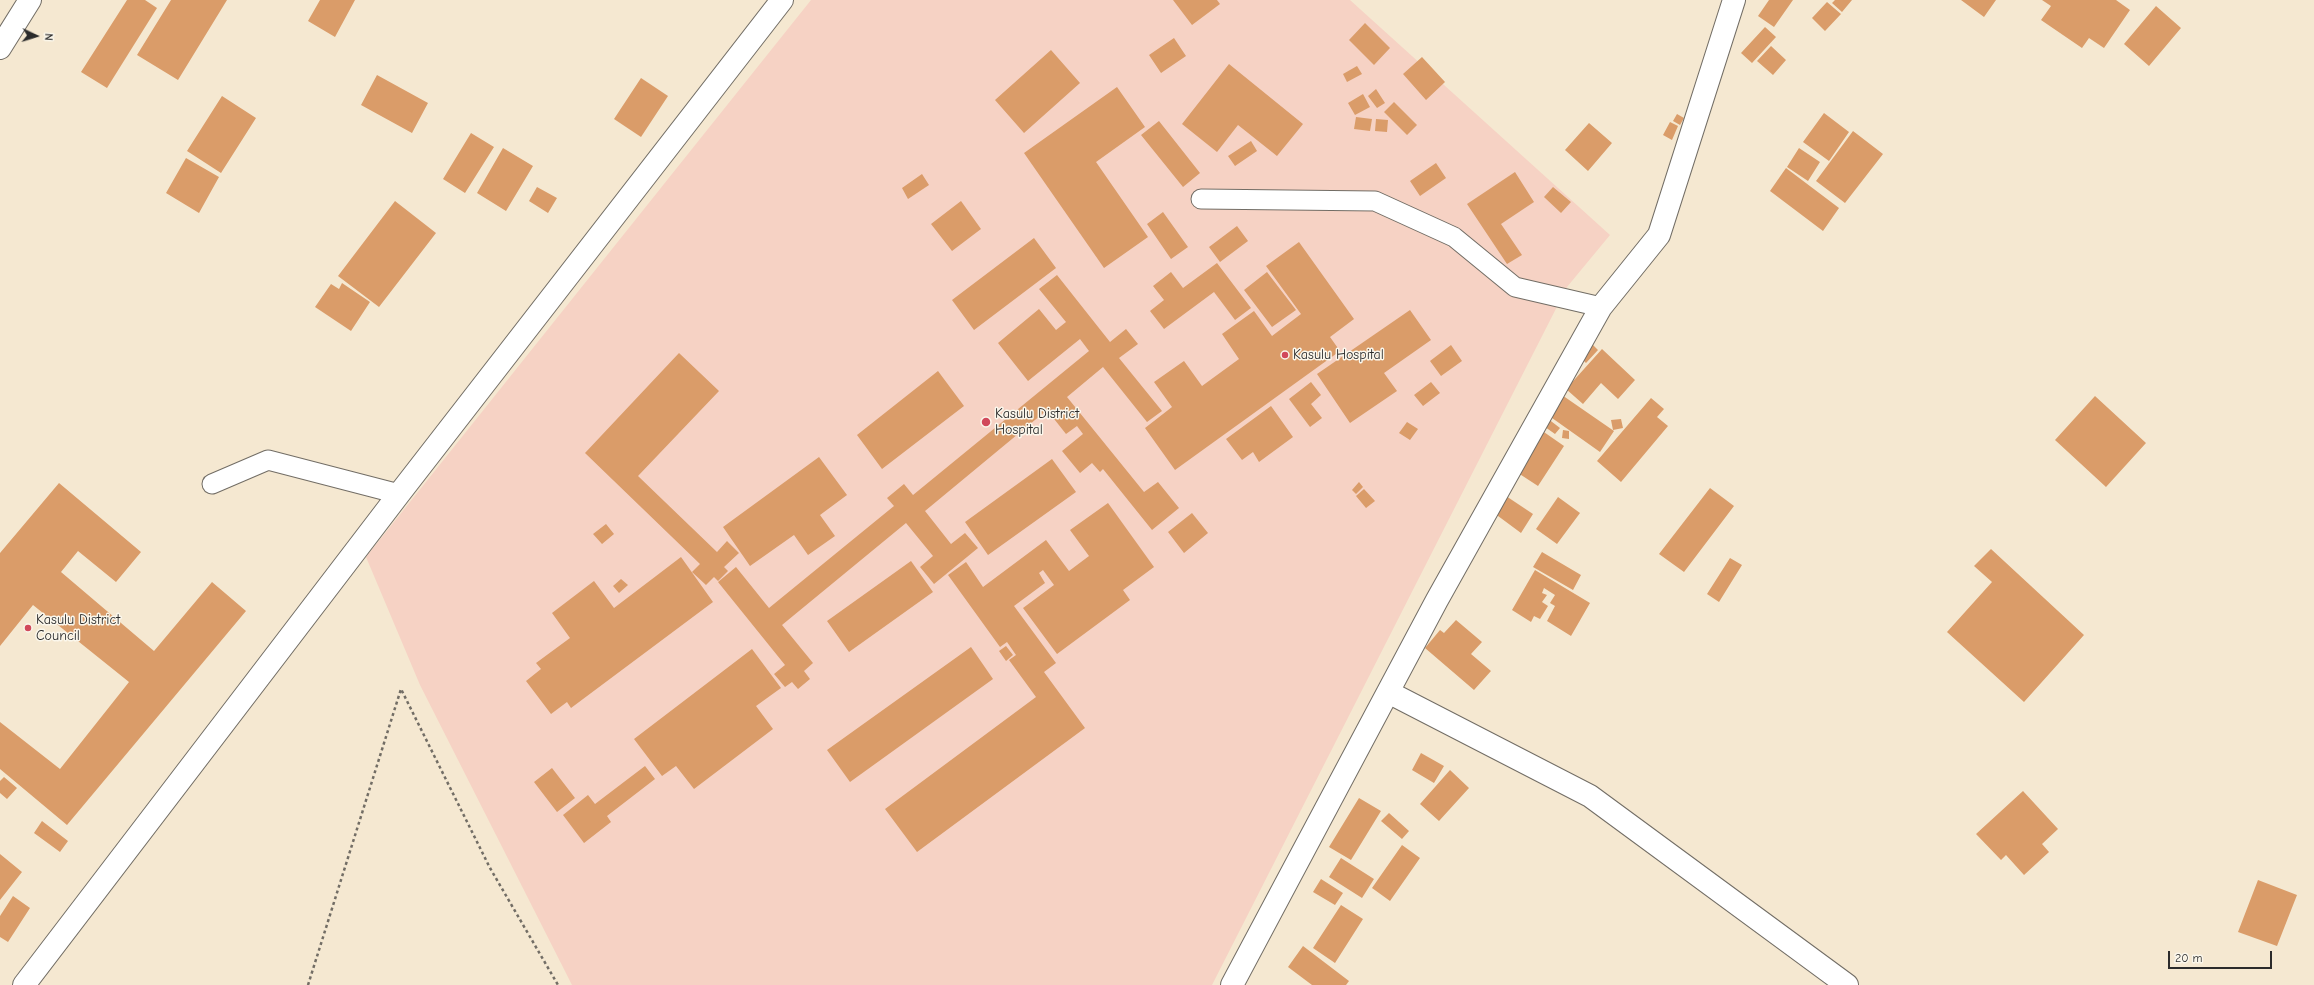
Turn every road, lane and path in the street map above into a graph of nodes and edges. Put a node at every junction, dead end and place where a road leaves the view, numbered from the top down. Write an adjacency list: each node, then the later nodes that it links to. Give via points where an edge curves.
1 (30, 0): 4 (street)
2 (782, 0): 8 (street)
3 (1734, 0): 6 (street, via 1659,235)
4 (0, 48)
5 (1201, 199): 6 (lane, via 1375,201 1454,237 1515,287)
6 (1601, 307): 9 (street)
7 (212, 484): 8 (lane, via 268,460)
8 (399, 494): 10 (street)
9 (1388, 692): 13 (street); 14 (street, via 1590,796)
10 (24, 985)
11 (308, 985): 12 (path, via 401,689 490,868)
12 (558, 985)
13 (1232, 985)
14 (1847, 985)

